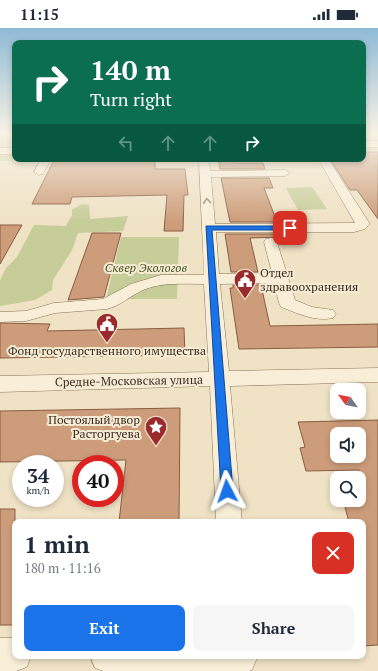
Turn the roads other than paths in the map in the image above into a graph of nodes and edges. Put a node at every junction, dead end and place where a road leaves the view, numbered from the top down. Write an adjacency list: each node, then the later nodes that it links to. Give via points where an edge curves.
1 (46, 162): 2 (street, via 44,172)
2 (53, 162)
3 (325, 162): 6 (street, via 363,224 360,226)
4 (205, 166): 5 (street); 6 (street, one-way to 4)
5 (285, 173)
6 (208, 228): 8 (street)
7 (271, 242): 9 (street)
8 (212, 278): 9 (street); 11 (street, via 161,280 137,287 107,304 54,308 26,316); 13 (street, via 216,356)
9 (281, 278): 10 (street, via 287,303 309,312)
10 (327, 314)
11 (0, 317)
12 (378, 375): 13 (street, Средне-Московская улица)
13 (220, 379): 14 (street, Средне-Московская улица); 15 (street)
14 (0, 384)
15 (229, 519)
16 (0, 655): 17 (street)
17 (12, 655)
18 (193, 659): 19 (street)
19 (240, 662)

